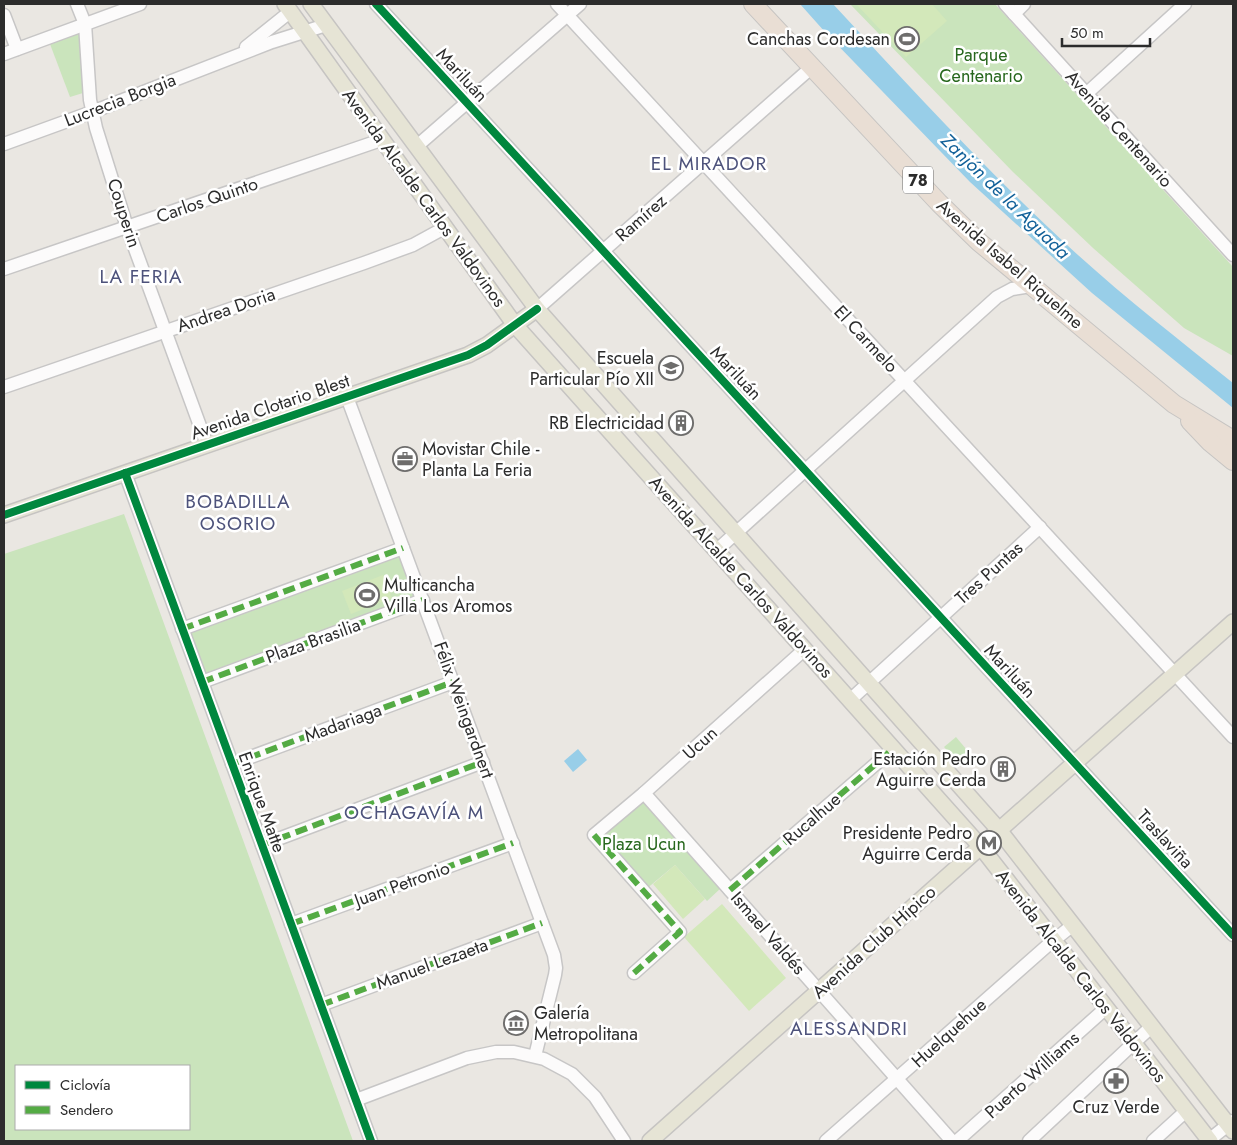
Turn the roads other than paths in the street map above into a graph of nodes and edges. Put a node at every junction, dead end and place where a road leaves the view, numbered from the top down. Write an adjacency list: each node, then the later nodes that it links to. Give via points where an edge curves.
1 (77, 4): 14 (street, Couperin)
2 (140, 4): 14 (street)
3 (311, 4): 15 (main road, Avenida Alcalde Carlos Valdovinos)
4 (376, 4): 24 (street, Mariluán)
5 (558, 4): 13 (street, El Carmelo)
6 (580, 4): 13 (street)
7 (753, 4): 21 (highway, Avenida Isabel Riquelme / 78)
8 (1024, 4): 11 (street)
9 (1185, 4): 23 (street)
10 (288, 8): 16 (main road, Avenida Alcalde Carlos Valdovinos); 19 (street, Lucrecia Borgia)
11 (1009, 9): 23 (street, Avenida Centenario)
12 (4, 14): 17 (street)
13 (567, 14): 24 (street); 30 (street, El Carmelo)
14 (85, 24): 17 (street); 25 (street, Couperin)
15 (326, 25): 16 (street, Lucrecia Borgia); 20 (main road, Avenida Alcalde Carlos Valdovinos)
16 (305, 31): 19 (street, Lucrecia Borgia); 22 (main road, Avenida Alcalde Carlos Valdovinos)
17 (17, 49): 18 (street)
18 (4, 54)
19 (237, 55): 25 (street, Lucrecia Borgia)
20 (358, 66): 22 (main road); 28 (main road, Avenida Alcalde Carlos Valdovinos)
21 (812, 67): 30 (street, Ramírez); 38 (highway, Avenida Isabel Riquelme / 78, via 956,221)
22 (339, 79): 26 (main road, Avenida Alcalde Carlos Valdovinos)
23 (1086, 94): 36 (street, Avenida Centenario)
24 (467, 102): 28 (street); 35 (street, Mariluán)
25 (92, 112): 27 (street, Lucrecia Borgia); 31 (street, Couperin)
26 (381, 140): 29 (main road, Avenida Alcalde Carlos Valdovinos); 31 (street, Carlos Quinto)
27 (4, 144)
28 (417, 146): 29 (main road); 33 (main road, Avenida Alcalde Carlos Valdovinos)
29 (398, 162): 32 (main road, Avenida Alcalde Carlos Valdovinos)
30 (704, 162): 35 (street, Ramírez); 44 (street, El Carmelo)
31 (127, 227): 37 (street, Carlos Quinto); 41 (street, Couperin)
32 (446, 227): 34 (main road, Avenida Alcalde Carlos Valdovinos); 41 (street, Andrea Doria, via 413,245)
33 (477, 230): 34 (main road); 39 (main road, Avenida Alcalde Carlos Valdovinos)
34 (456, 242): 40 (main road, Avenida Alcalde Carlos Valdovinos)
35 (603, 251): 39 (street, Ramírez); 53 (street, Mariluán)
36 (1233, 255)
37 (4, 270)
38 (1031, 286): 44 (street, via 1012,289 997,297); 47 (highway, Avenida Isabel Riquelme / 78)
39 (537, 309): 40 (main road, Avenida Clotario Blest); 42 (main road, Avenida Alcalde Carlos Valdovinos)
40 (515, 325): 43 (main road, Avenida Alcalde Carlos Valdovinos); 46 (main road, Avenida Clotario Blest, via 468,355)
41 (165, 331): 45 (street, Andrea Doria); 51 (street, Couperin)
42 (566, 342): 43 (main road); 48 (main road, Avenida Alcalde Carlos Valdovinos)
43 (546, 358): 49 (main road, Avenida Alcalde Carlos Valdovinos)
44 (904, 380): 53 (street); 56 (street, El Carmelo)
45 (4, 387)
46 (347, 396): 51 (main road, Avenida Clotario Blest); 58 (street, Félix Weingardnert)
47 (1174, 404): 50 (highway, Avenida Isabel Riquelme / 78); 52 (highway, Avenida Isabel Riquelme / 78)
48 (635, 420): 49 (main road); 57 (main road, Avenida Alcalde Carlos Valdovinos)
49 (616, 437): 59 (main road, Avenida Alcalde Carlos Valdovinos)
50 (1233, 440)
51 (207, 445): 54 (main road, Avenida Clotario Blest)
52 (1233, 461)
53 (805, 470): 57 (street); 68 (street, Mariluán)
54 (125, 473): 55 (main road, Avenida Clotario Blest); 70 (street, Enrique Matte)
55 (4, 515)
56 (1040, 528): 68 (street, Tres Puntas); 73 (street, El Carmelo)
57 (735, 533): 59 (street); 60 (main road, Avenida Alcalde Carlos Valdovinos)
58 (403, 548): 65 (street, Félix Weingardnert); 70 (street)
59 (717, 550): 61 (main road, Avenida Alcalde Carlos Valdovinos)
60 (759, 560): 61 (main road, via 754,573); 62 (main road, Avenida Alcalde Carlos Valdovinos)
61 (740, 577): 63 (main road, Avenida Alcalde Carlos Valdovinos)
62 (774, 577): 63 (main road, via 760,580); 64 (main road, Avenida Alcalde Carlos Valdovinos)
63 (756, 593): 66 (main road, Avenida Alcalde Carlos Valdovinos)
64 (793, 597): 66 (main road, via 791,609 783,615); 67 (main road, Avenida Alcalde Carlos Valdovinos)
65 (423, 600): 74 (street, Plaza Brasilia); 75 (street, Félix Weingardnert)
66 (774, 614): 71 (main road, Avenida Alcalde Carlos Valdovinos)
67 (809, 615): 71 (main road, via 793,620); 76 (main road, Avenida Alcalde Carlos Valdovinos)
68 (941, 618): 76 (street, Tres Puntas); 84 (street, Mariluán)
69 (1233, 622): 73 (main road, Avenida Club Hípico)
70 (182, 628): 74 (street, Enrique Matte)
71 (791, 633): 72 (main road, Avenida Alcalde Carlos Valdovinos)
72 (804, 648): 77 (main road, Avenida Alcalde Carlos Valdovinos); 87 (street, Ucun)
73 (1175, 674): 78 (street, El Carmelo); 84 (main road, Avenida Club Hípico)
74 (202, 682): 85 (street, Enrique Matte)
75 (453, 682): 83 (street, Félix Weingardnert); 85 (street, Madariaga)
76 (869, 683): 77 (street, Tres Puntas); 79 (main road, Avenida Alcalde Carlos Valdovinos)
77 (850, 700): 80 (main road, Avenida Alcalde Carlos Valdovinos)
78 (1233, 737)
79 (925, 747): 81 (main road, Avenida Alcalde Carlos Valdovinos); 82 (main road, via 919,760 912,763)
80 (893, 749): 82 (main road, Avenida Alcalde Carlos Valdovinos); 92 (street, Rucalhue)
81 (937, 760): 86 (main road, via 921,767); 88 (main road, Avenida Alcalde Carlos Valdovinos)
82 (904, 761): 86 (main road, Avenida Alcalde Carlos Valdovinos)
83 (483, 762): 89 (street, Félix Weingardnert); 90 (street)
84 (1074, 763): 88 (main road, Avenida Club Hípico); 96 (street, Traslaviña)
85 (232, 764): 90 (street, Enrique Matte)
86 (922, 780): 91 (main road, Avenida Alcalde Carlos Valdovinos)
87 (644, 793): 92 (street, Ismael Valdés); 98 (street, Ucun, via 594,835 680,932)
88 (999, 830): 91 (main road, Avenida Club Hípico); 95 (main road, Avenida Alcalde Carlos Valdovinos)
89 (513, 843): 93 (street, Félix Weingardnert); 94 (street, Juan Petronio)
90 (262, 845): 94 (street, Enrique Matte)
91 (981, 847): 97 (main road, Avenida Alcalde Carlos Valdovinos); 99 (main road, Avenida Club Hípico)
92 (730, 890): 99 (street, Ismael Valdés)
93 (542, 923): 100 (street, Manuel Lezaeta); 104 (street, Félix Weingardnert, via 556,968)
94 (291, 924): 100 (street, Enrique Matte)
95 (1073, 925): 97 (street, Huelquehue); 102 (main road, Avenida Alcalde Carlos Valdovinos)
96 (1233, 935)
97 (1053, 940): 101 (main road, Avenida Alcalde Carlos Valdovinos); 105 (street, Huelquehue)
98 (634, 973)
99 (819, 991): 105 (street, Ismael Valdés); 111 (main road, Avenida Club Hípico)
100 (321, 1004): 106 (street, Enrique Matte)
101 (1106, 1008): 103 (main road, Avenida Alcalde Carlos Valdovinos); 114 (street, Puerto Williams)
102 (1152, 1026): 103 (street); 108 (main road, Avenida Alcalde Carlos Valdovinos)
103 (1133, 1043): 107 (main road, Avenida Alcalde Carlos Valdovinos); 115 (street)
104 (535, 1056): 106 (street, via 505,1052 477,1055); 110 (street, via 562,1067 581,1082)
105 (897, 1079): 112 (street, Huelquehue); 113 (street, Ismael Valdés)
106 (356, 1100): 109 (street, Enrique Matte)
107 (1186, 1111): 116 (street); 117 (main road, Avenida Alcalde Carlos Valdovinos)
108 (1232, 1126): 117 (street)
109 (371, 1141)
110 (624, 1141)
111 (650, 1141)
112 (826, 1141)
113 (952, 1141)
114 (957, 1141)
115 (1029, 1141)
116 (1153, 1141)
117 (1209, 1141)

